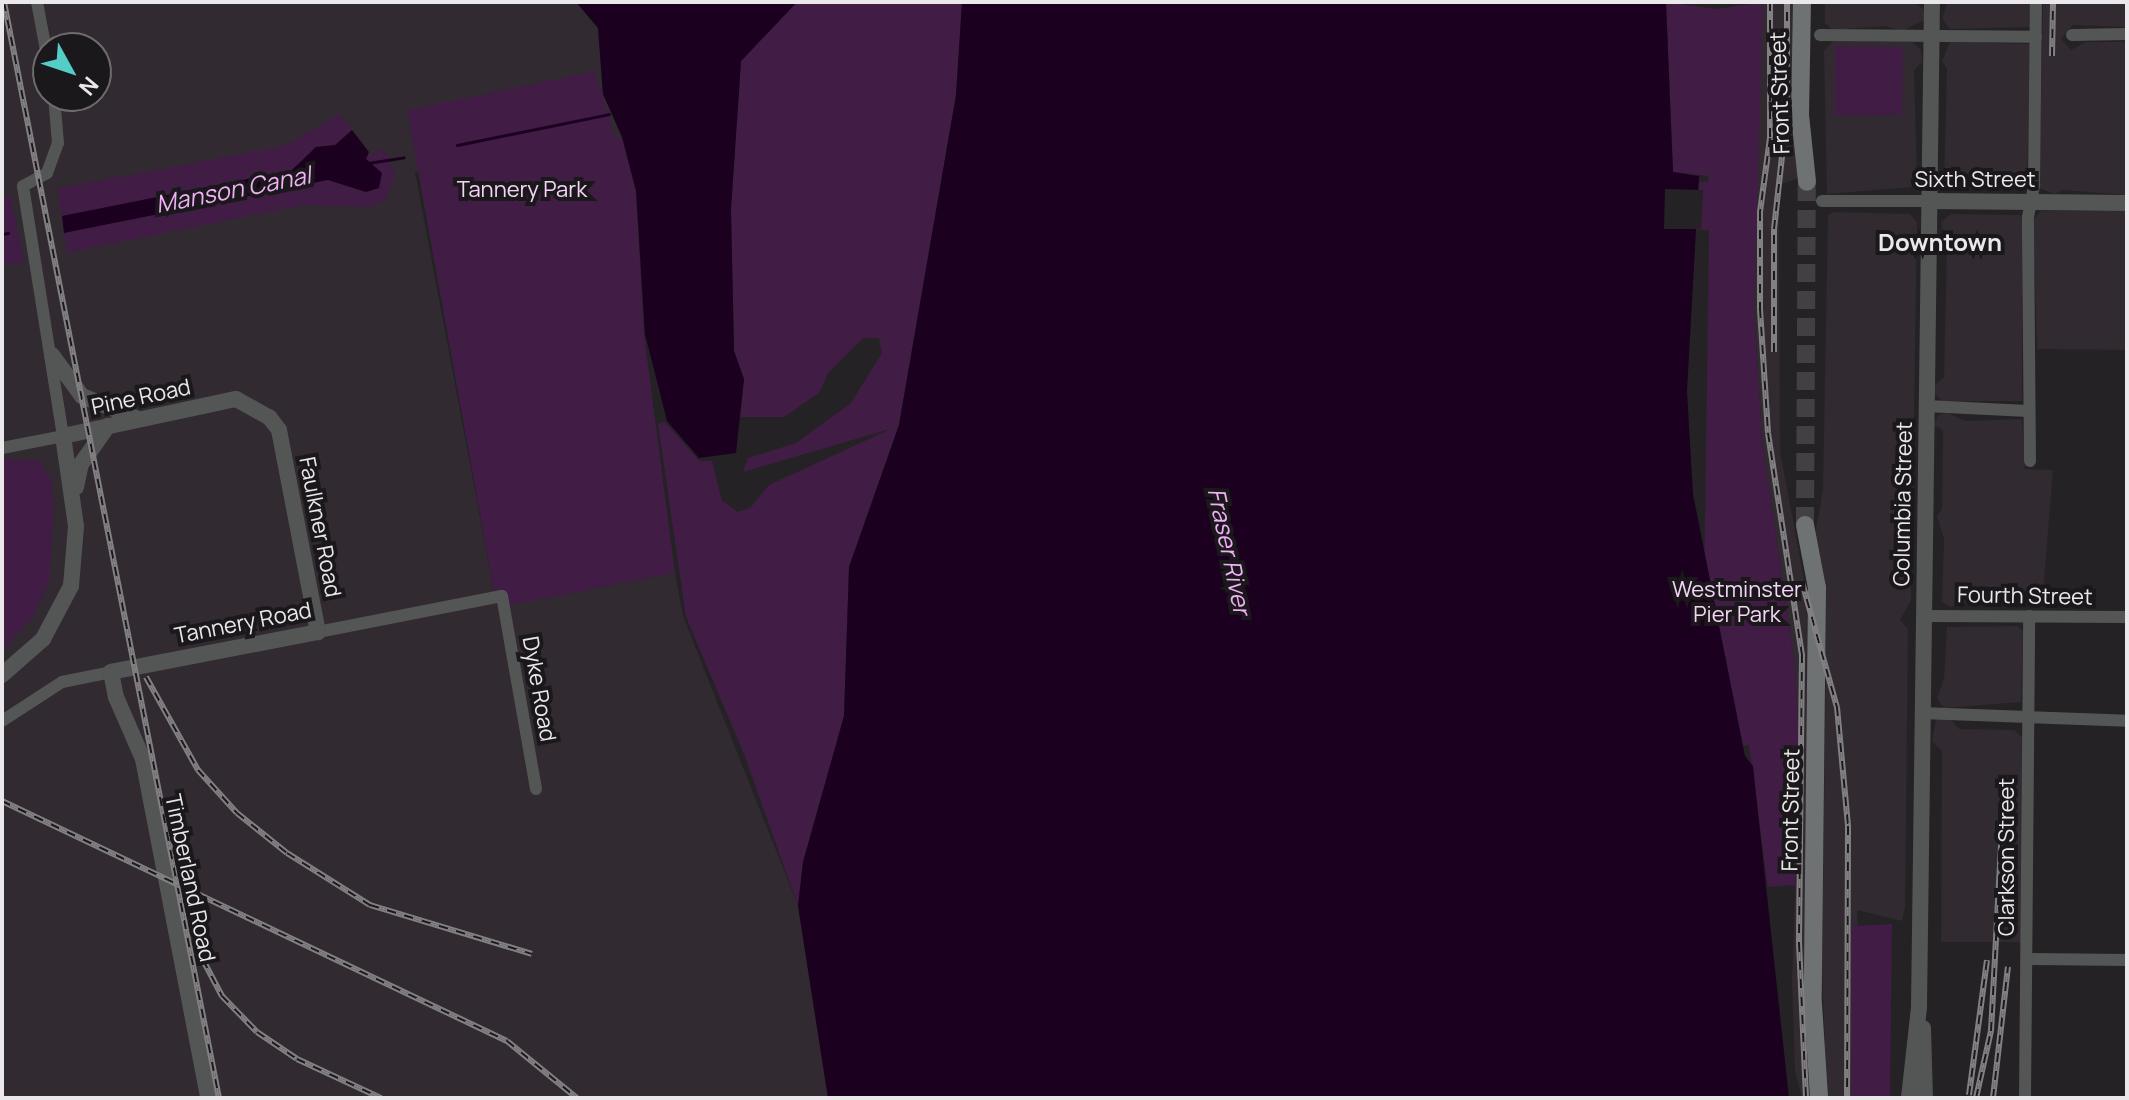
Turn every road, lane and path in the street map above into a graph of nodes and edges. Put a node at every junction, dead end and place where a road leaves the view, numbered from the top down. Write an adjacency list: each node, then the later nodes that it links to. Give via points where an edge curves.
1 (37, 2): 5 (street)
2 (1802, 2): 12 (main road, Front Street, via 1800,115)
3 (1932, 2): 8 (street, Columbia Street)
4 (2036, 2): 10 (street)
5 (43, 32)
6 (2127, 34): 9 (street)
7 (1820, 35): 8 (street)
8 (1932, 35): 10 (street); 14 (street, Columbia Street)
9 (2072, 35)
10 (2036, 37): 15 (street)
11 (55, 112): 17 (street, via 58,143 47,173 23,186)
12 (1807, 182)
13 (1822, 201): 14 (street, Sixth Street)
14 (1928, 201): 15 (street, Sixth Street); 18 (street, Columbia Street)
15 (2031, 202): 16 (street, Sixth Street); 19 (street)
16 (2127, 203)
17 (52, 355): 20 (street, via 82,396); 23 (street)
18 (1926, 406): 19 (street); 29 (street, Columbia Street)
19 (2028, 411): 25 (street)
20 (140, 419): 21 (street, Pine Road); 22 (street, Pine Road, via 236,399 262,410)
21 (108, 426): 23 (street, Pine Road); 26 (street, via 81,464)
22 (279, 430): 32 (street, Faulkner Road)
23 (63, 436): 24 (street, Pine Road); 26 (street)
24 (2, 448)
25 (2030, 461)
26 (74, 496): 34 (street, via 76,555 60,613 43,639)
27 (1805, 525): 44 (main road, Front Street, via 1817,588 1813,1004)
28 (502, 596): 32 (street, Tannery Road); 39 (street, Dyke Road)
29 (1923, 616): 30 (street, Fourth Street); 35 (street, Columbia Street)
30 (2029, 616): 31 (street, Fourth Street); 36 (street, Clarkson Street)
31 (2127, 617)
32 (318, 632): 33 (street, Tannery Road)
33 (111, 672): 37 (street, Tannery Road, via 62,682); 43 (street, Timberland Road, via 143,759)
34 (2, 675)
35 (1922, 713): 36 (street); 42 (street, Columbia Street)
36 (2027, 719): 38 (street); 40 (street, Clarkson Street)
37 (2, 721)
38 (2127, 721)
39 (536, 789)
40 (2027, 959): 41 (street); 47 (street, Clarkson Street)
41 (2127, 960)
42 (1919, 1007): 45 (street, Columbia Street); 46 (street, Columbia Street)
43 (208, 1098)
44 (1819, 1098)
45 (1909, 1098)
46 (1925, 1098)
47 (2025, 1098)

